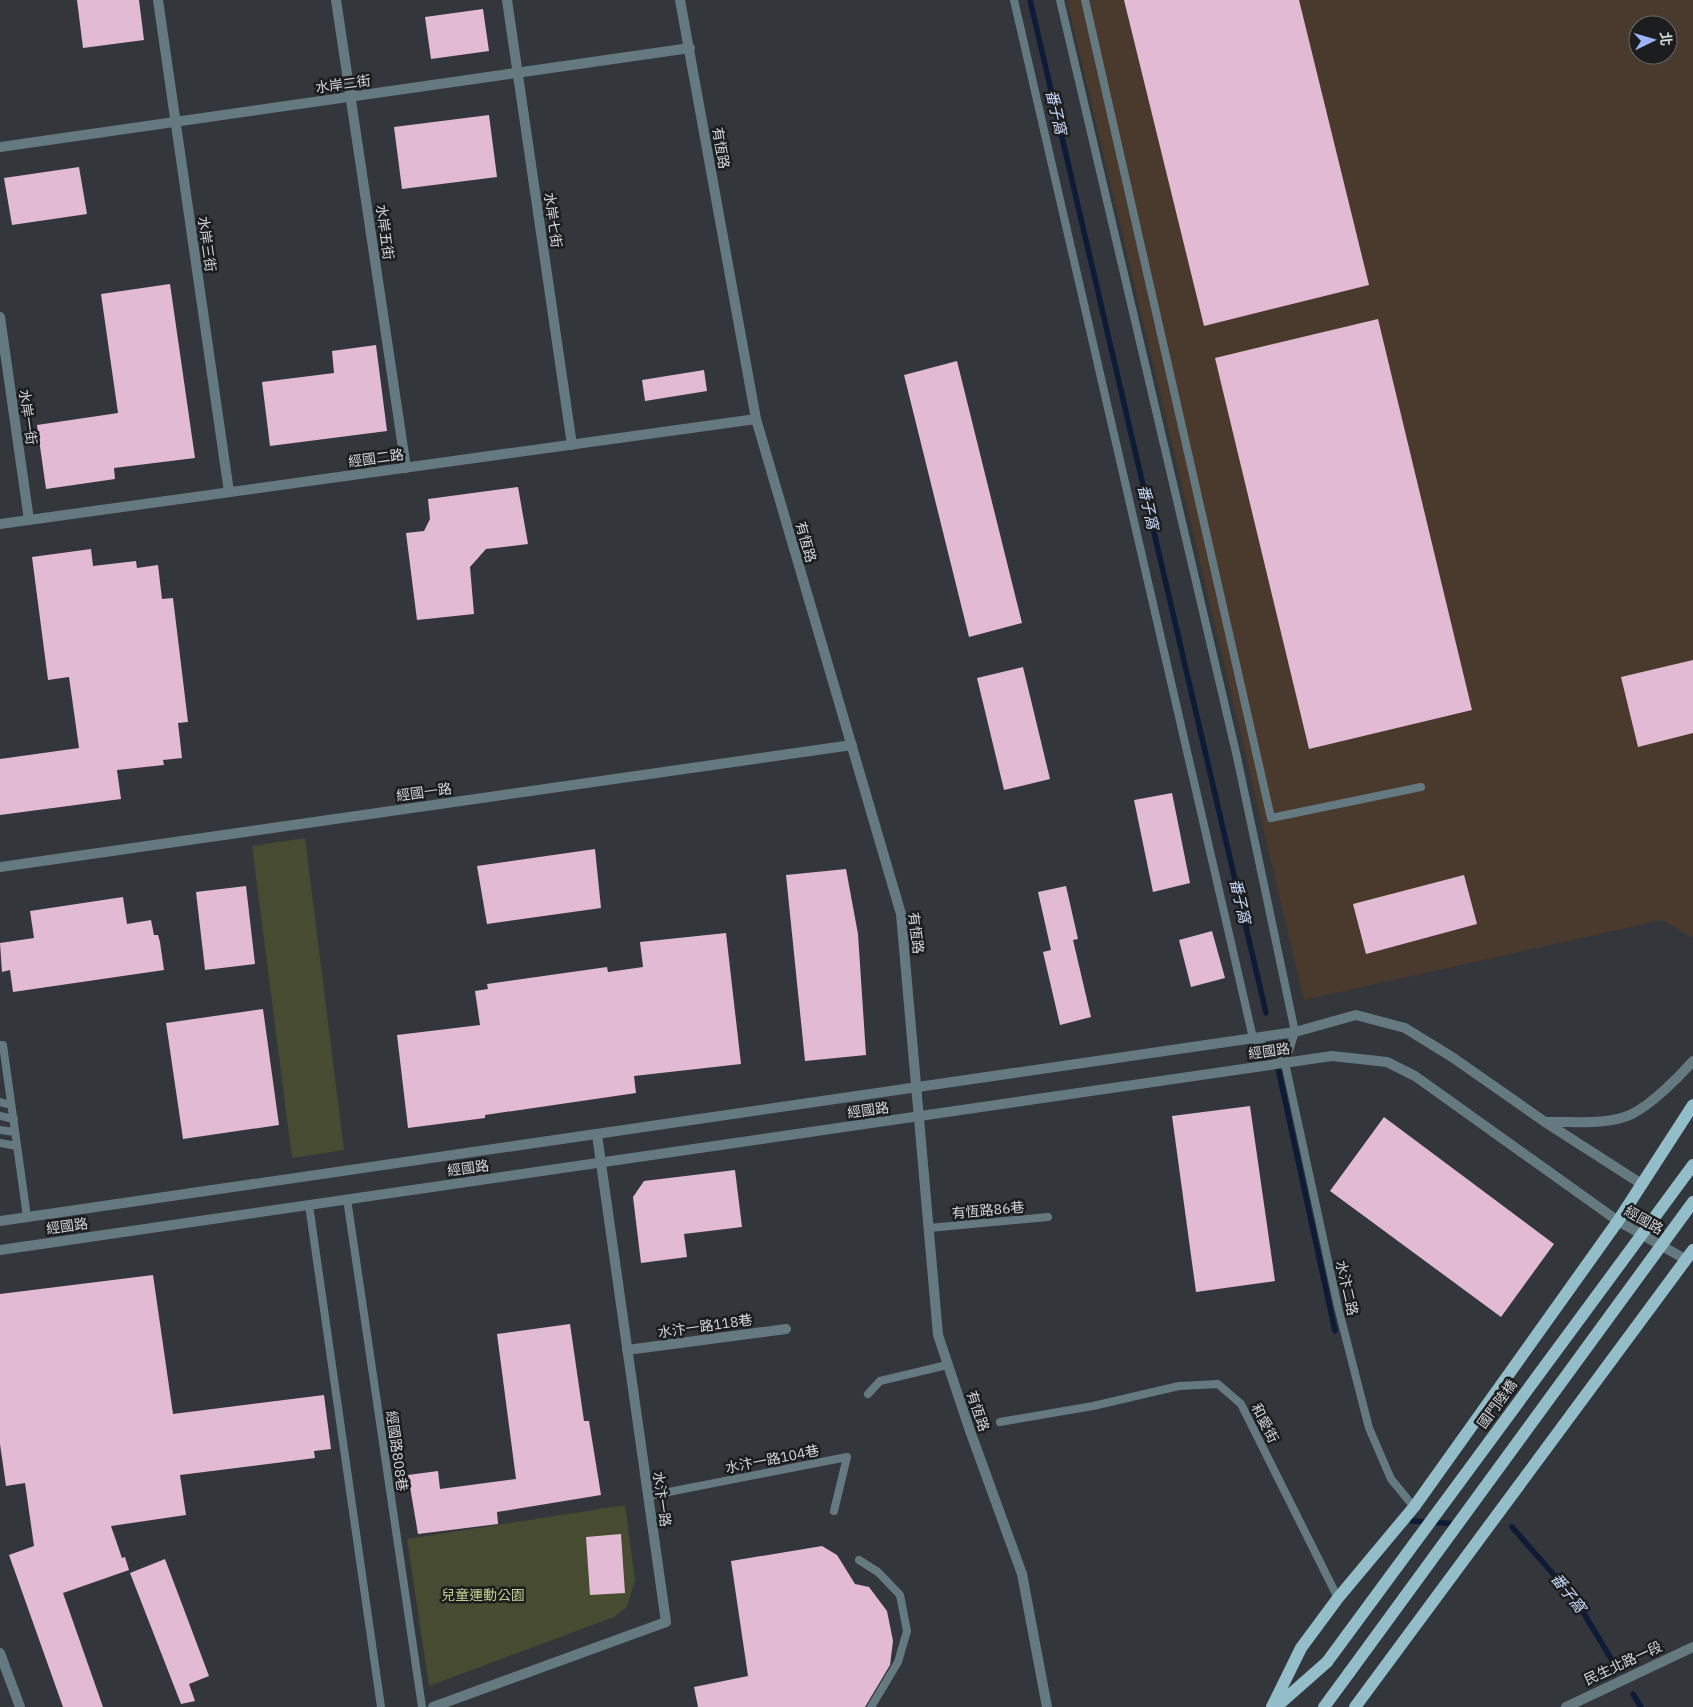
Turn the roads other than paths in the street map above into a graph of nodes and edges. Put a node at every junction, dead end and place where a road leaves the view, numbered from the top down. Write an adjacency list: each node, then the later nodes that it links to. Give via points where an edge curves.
1 (158, 0): 11 (street, 水岸三街)
2 (336, 0): 10 (street, 水岸五街)
3 (507, 0): 9 (street, 水岸七街)
4 (680, 0): 8 (street, 有恆路)
5 (1014, 0): 24 (lane)
6 (1060, 0): 23 (lane, via 1237,757)
7 (1085, 0): 21 (lane, via 1271,818)
8 (690, 48): 9 (street, 水岸二街); 14 (street, 有恆路)
9 (518, 73): 10 (street, 水岸二街); 15 (street, 水岸七街)
10 (351, 97): 11 (street, 水岸二街); 16 (street, 水岸五街)
11 (176, 122): 12 (street, 水岸二街); 17 (street, 水岸三街)
12 (0, 148)
13 (0, 318): 18 (street, 水岸一街)
14 (756, 419): 15 (street, 經國二路); 20 (street, 有恆路)
15 (572, 444): 16 (street, 經國二路)
16 (406, 468): 17 (street, 經國二路)
17 (229, 492): 18 (street, 經國二路)
18 (29, 520): 19 (street, 經國二路)
19 (0, 524)
20 (852, 744): 22 (street, 經國一路); 29 (street, 有恆路, via 901,914)
21 (1421, 787)
22 (0, 867)
23 (1295, 1032): 24 (street, 經國路); 27 (lane); 38 (street, 經國路, via 1356,1015 1405,1028)
24 (1253, 1038): 27 (lane); 29 (street, 經國路)
25 (0, 1045): 28 (lane, via 3,1045)
26 (1693, 1061): 38 (street, via 1674,1082 1632,1114 1600,1121)
27 (1285, 1063): 36 (street, 經國路); 53 (street, 經國路, via 1332,1056 1387,1062 1415,1076); 63 (lane, 水汴二路, via 1338,1307 1369,1428 1391,1479)
28 (4, 1073): 31 (lane)
29 (917, 1087): 36 (street, 有恆路); 41 (street, 經國路)
30 (0, 1089): 31 (lane)
31 (10, 1091): 33 (lane)
32 (0, 1102): 33 (lane)
33 (11, 1105): 37 (lane)
34 (1693, 1105): 46 (main road)
35 (0, 1116): 37 (lane)
36 (919, 1116): 44 (street, 經國路); 54 (street, 有恆路)
37 (14, 1119): 40 (lane)
38 (1545, 1122): 46 (street, 經國路)
39 (0, 1130): 40 (lane)
40 (15, 1132): 43 (lane)
41 (596, 1135): 44 (street, 水汴一路); 50 (street, 經國路)
42 (0, 1143): 43 (lane)
43 (17, 1146): 50 (lane)
44 (601, 1163): 47 (street, 經國路); 58 (street, 水汴一路)
45 (1693, 1165): 75 (main road, 國門陸橋, bridge, via 1327,1662)
46 (1640, 1183): 53 (main road)
47 (347, 1199): 49 (street, 經國路); 71 (lane, 經國路808巷)
48 (1693, 1202): 76 (main road, bridge)
49 (309, 1205): 55 (street, 經國路); 70 (lane)
50 (27, 1217): 52 (street, 經國路)
51 (1048, 1217): 54 (lane, 有恆路86巷)
52 (0, 1221)
53 (1618, 1221): 56 (street, 經國路); 63 (main road)
54 (929, 1228): 59 (street, 有恆路, via 938,1335)
55 (0, 1250)
56 (1689, 1254): 77 (main road)
57 (786, 1329): 58 (street, 水汴一路118巷)
58 (627, 1350): 62 (street, 水汴一路)
59 (947, 1365): 60 (lane, via 880,1381); 74 (street, 有恆路, via 1022,1574)
60 (868, 1394)
61 (1000, 1422): 66 (lane, 和愛街, via 1093,1406 1179,1386 1218,1384 1241,1404)
62 (648, 1496): 64 (lane, 水汴一路104巷, via 847,1456); 72 (street, 水汴一路, via 666,1622)
63 (1414, 1507): 66 (main road)
64 (834, 1511)
65 (859, 1560): 73 (lane, via 878,1572 900,1595 907,1631 898,1662)
66 (1338, 1598): 75 (main road, via 1301,1648)
67 (1693, 1647): 78 (street, 民生北路一段)
68 (0, 1653): 69 (street)
69 (20, 1707)
70 (381, 1707)
71 (422, 1707)
72 (433, 1707)
73 (871, 1707)
74 (1048, 1707)
75 (1274, 1707)
76 (1324, 1707)
77 (1355, 1707)
78 (1566, 1707)

